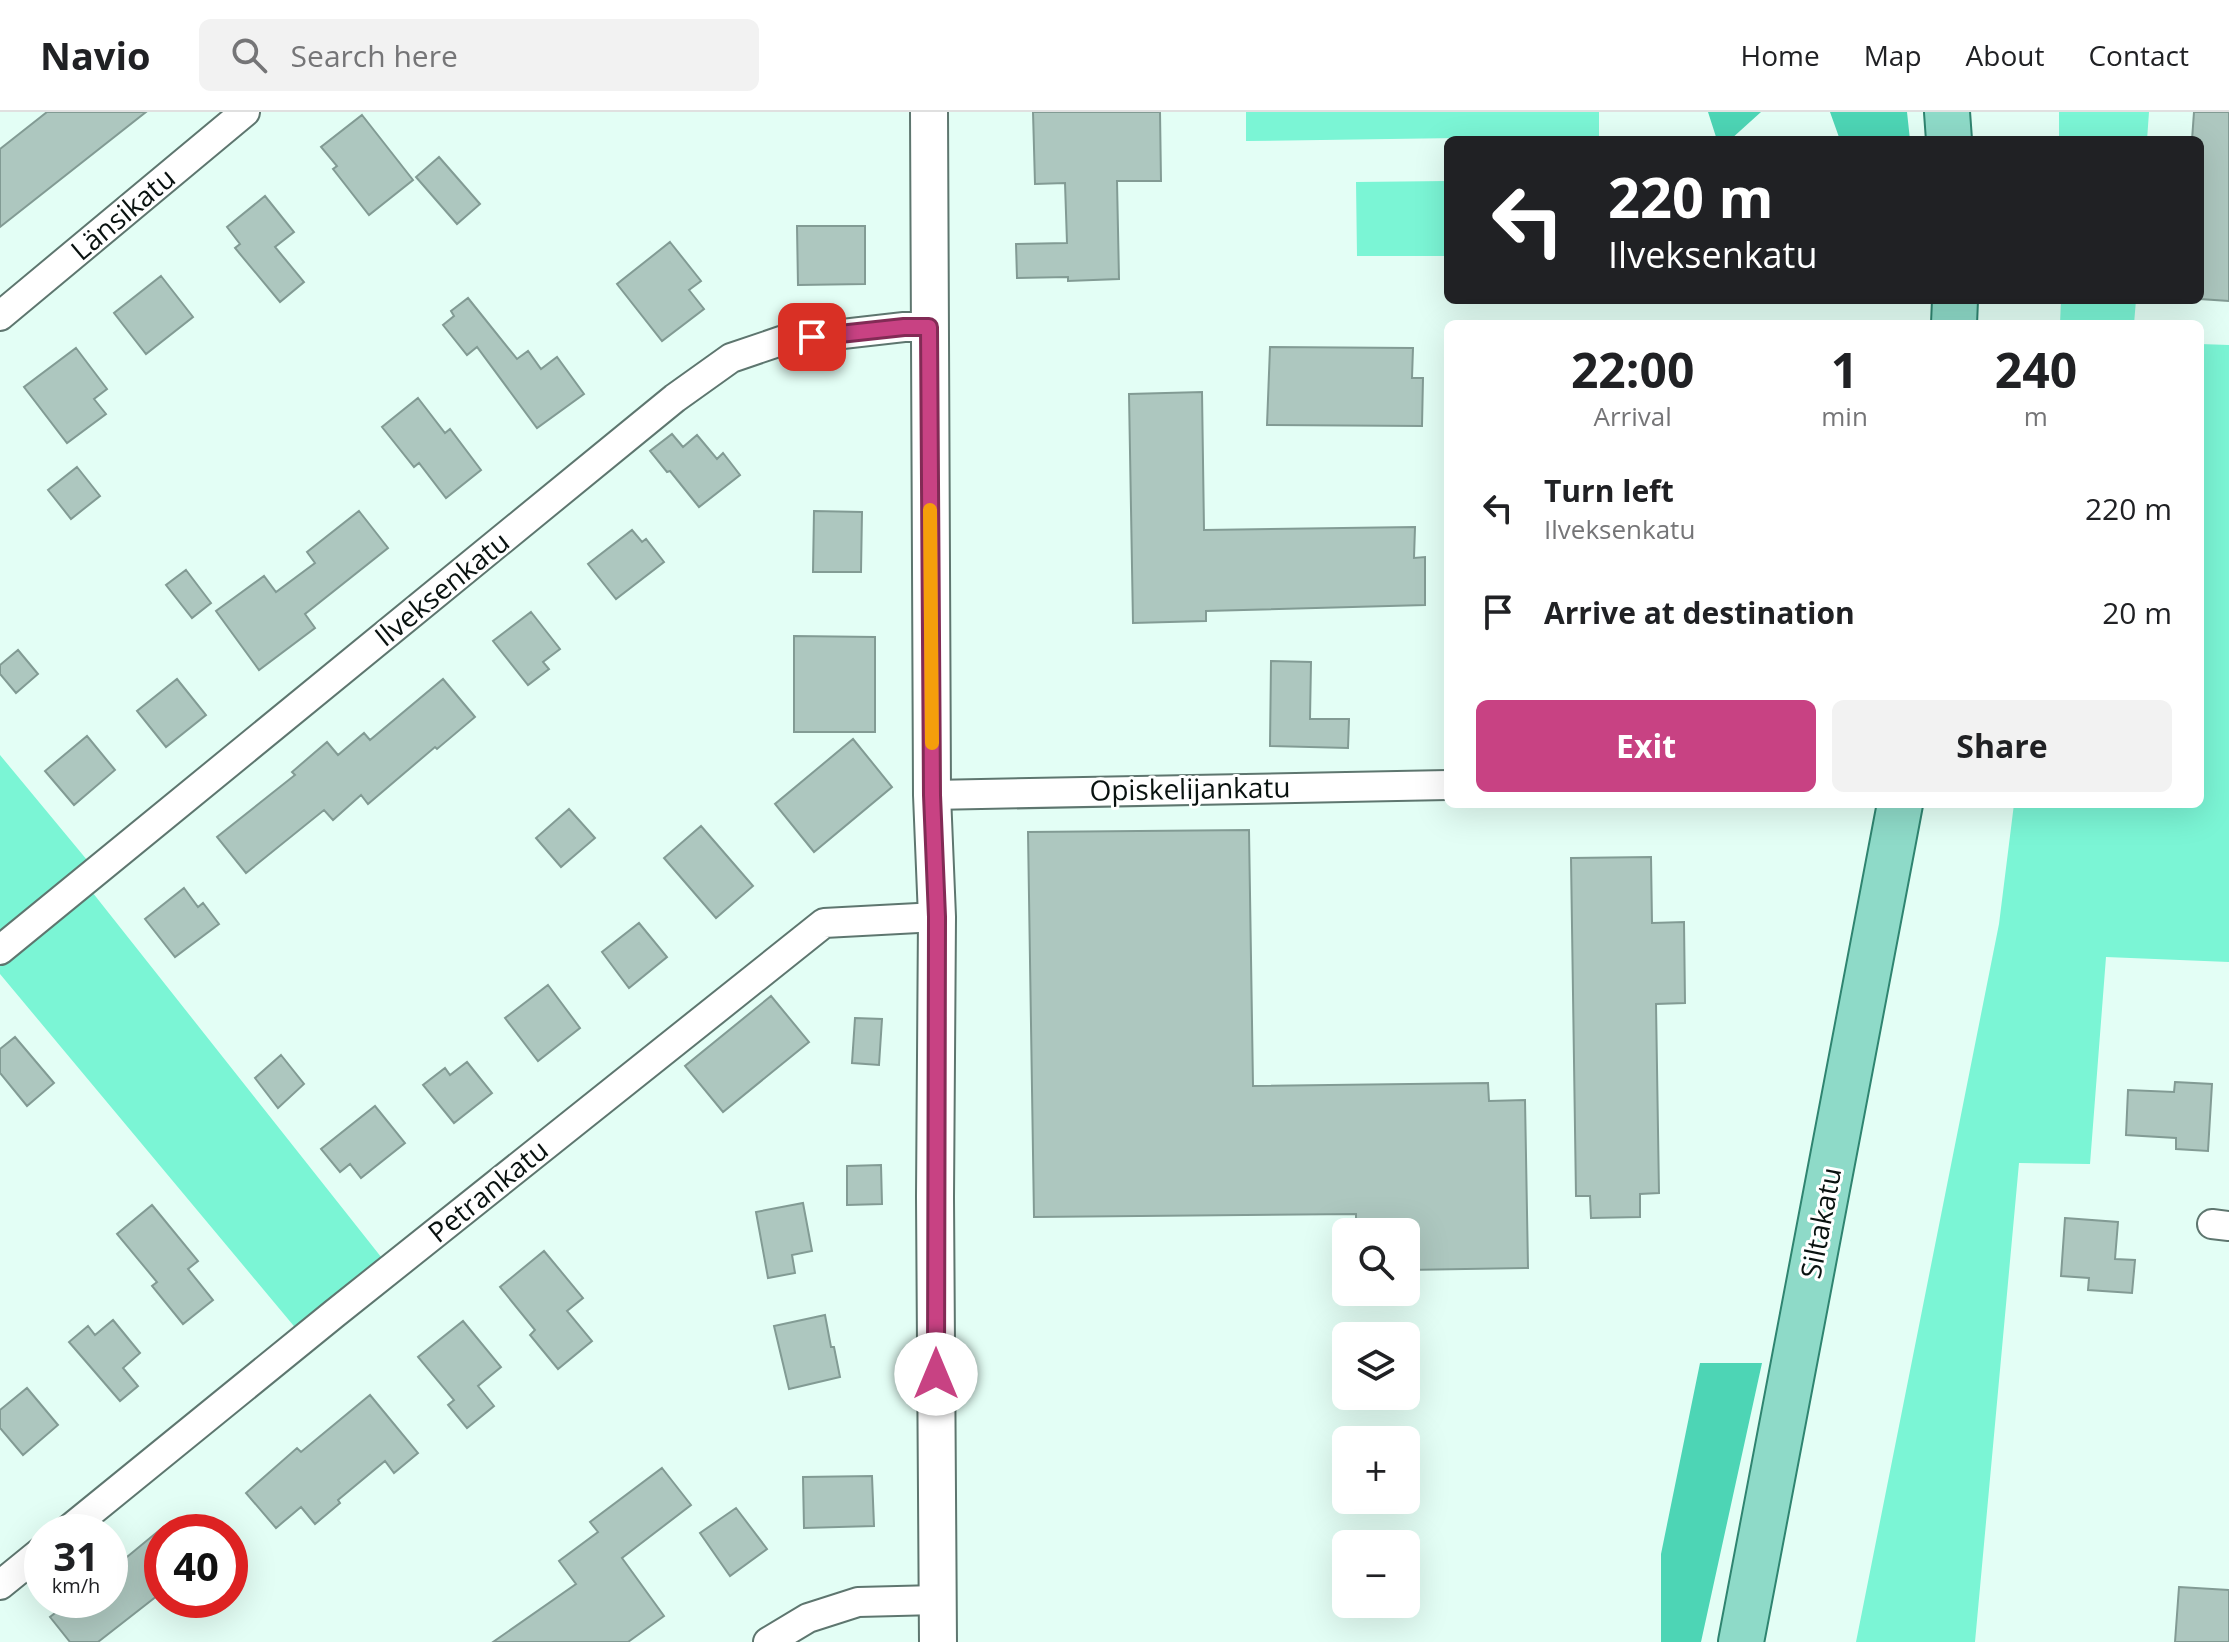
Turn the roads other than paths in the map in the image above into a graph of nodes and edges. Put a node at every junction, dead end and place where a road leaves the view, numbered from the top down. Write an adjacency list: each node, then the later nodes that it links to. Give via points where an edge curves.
1 (245, 112): 5 (street, Länsikatu)
2 (929, 112): 6 (street)
3 (1947, 112): 4 (main road)
4 (1949, 136)
5 (0, 316)
6 (929, 327): 8 (street); 11 (street, Ilveksenkatu, via 781,341 731,358)
7 (1444, 785): 8 (street, Opiskelijankatu)
8 (932, 795): 10 (street)
9 (1899, 808): 18 (main road, Siltakatu)
10 (937, 917): 12 (street, Petrankatu, via 824,923); 15 (street)
11 (0, 950)
12 (88, 1514)
13 (24, 1566): 14 (street)
14 (0, 1585)
15 (937, 1600): 16 (street, via 858,1602 808,1618); 17 (street)
16 (768, 1642)
17 (938, 1642)
18 (1741, 1642)

